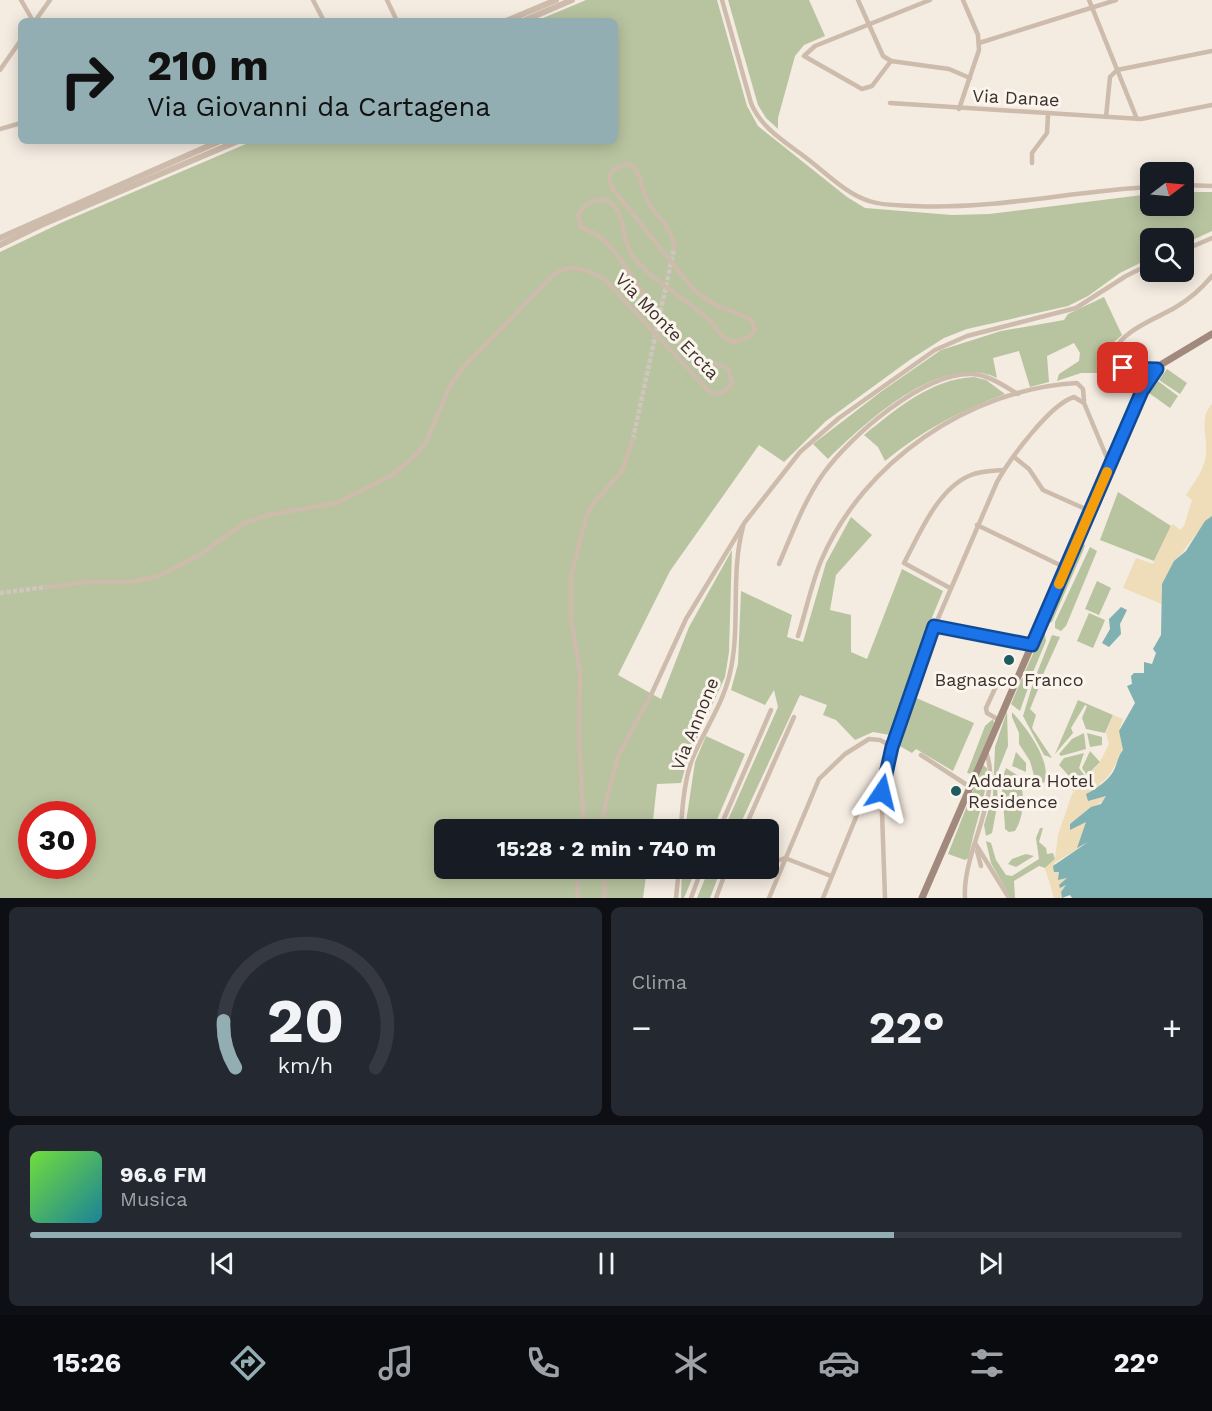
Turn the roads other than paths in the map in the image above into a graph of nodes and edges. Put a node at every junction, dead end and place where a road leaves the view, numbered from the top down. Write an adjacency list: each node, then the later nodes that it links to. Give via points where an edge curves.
1 (21, 0): 14 (street)
2 (50, 0): 15 (street)
3 (314, 0): 16 (street)
4 (387, 0): 17 (street)
5 (556, 0): 18 (street)
6 (572, 0): 19 (street)
7 (722, 0): 41 (street, via 759,118 771,132 861,198 880,204 968,207)
8 (858, 0): 20 (street)
9 (930, 0): 20 (street)
10 (963, 0): 21 (street)
11 (1089, 0): 13 (street)
12 (1116, 0): 13 (street)
13 (1092, 8): 21 (street); 26 (street)
14 (32, 18)
15 (36, 18)
16 (323, 18)
17 (396, 18)
18 (513, 18)
19 (530, 18)
20 (869, 24): 24 (street, via 883,56); 24 (street, via 815,46 804,56 862,88 872,86)
21 (979, 43): 27 (street)
22 (18, 44): 25 (street)
23 (1212, 51): 26 (street)
24 (891, 61): 27 (street, via 949,69)
25 (0, 70)
26 (1118, 70): 32 (street, via 1110,77); 33 (street)
27 (970, 78): 30 (street)
28 (890, 103): 30 (street, Via Danae)
29 (1212, 105): 33 (street, Via Danae)
30 (959, 109): 31 (street, Via Danae)
31 (1048, 114): 32 (street, Via Danae); 38 (street, via 1047,133 1032,153)
32 (1106, 117): 33 (street, Via Danae)
33 (1139, 119)
34 (18, 124): 35 (street)
35 (0, 129)
36 (213, 144): 42 (street)
37 (231, 144): 44 (street)
38 (1032, 163)
39 (1194, 185): 40 (street)
40 (1212, 186)
41 (1140, 188)
42 (0, 238)
43 (1212, 238): 45 (street)
44 (0, 245)
45 (1194, 246)
46 (674, 249): 62 (street, Via Monte Ercta, via 671,233 650,206 636,169 627,164 614,169 609,176 612,188 683,279 713,304 751,319 755,329 751,336 734,342 724,338 711,322 633,257 610,202 590,202 578,215 581,226 599,236 620,259 685,348 728,369 732,383 725,392 710,392 605,280 583,270 564,268 460,371 426,442 392,476 337,504 268,515 244,523 201,554 159,576 132,582)
47 (1140, 269): 58 (street, via 1076,308 967,336 921,358 810,443)
48 (1212, 276): 50 (street, via 1178,306 1115,346 1116,362 1123,368)
49 (1212, 334): 50 (main road)
50 (1157, 369): 55 (main road, via 1142,391)
51 (1018, 394): 52 (street, via 1077,383 1083,389); 60 (street, via 987,376 958,375 902,402 851,443 823,475); 65 (street, via 934,431 892,461 867,487 821,561)
52 (1084, 403): 54 (street, via 1074,397 1064,402); 55 (street)
53 (633, 439): 76 (street, via 622,471 586,517 571,577 571,619 580,672)
54 (1014, 457): 56 (street); 57 (street, via 1029,469 1043,490)
55 (1110, 465): 57 (main road)
56 (1004, 470): 59 (street); 63 (street, via 972,474 956,484 932,513 904,563)
57 (1090, 512): 61 (main road)
58 (744, 522): 77 (street, via 686,619 618,756); 78 (street, Via Annone, via 737,556 733,661 721,699 692,759)
59 (977, 525): 61 (street); 63 (street)
60 (779, 564)
61 (1066, 568): 66 (main road)
62 (47, 587)
63 (950, 588): 64 (street)
64 (934, 626): 66 (street); 71 (street)
65 (798, 636)
66 (1032, 645): 67 (main road)
67 (1017, 679): 70 (main road); 70 (street, via 998,682 987,705 987,713)
68 (771, 710): 79 (street)
69 (794, 717): 80 (street)
70 (999, 720): 72 (main road)
71 (892, 747): 75 (street); 82 (street, via 869,739 826,771 813,791)
72 (985, 751): 74 (main road); 81 (street, via 990,764 989,790)
73 (921, 755): 74 (street)
74 (970, 787): 99 (main road)
75 (882, 792): 85 (street, via 862,800); 98 (street)
76 (583, 819)
77 (602, 819)
78 (681, 819)
79 (724, 819)
80 (749, 819)
81 (975, 843): 84 (street); 100 (street); 101 (street)
82 (785, 858): 83 (street); 85 (street); 96 (street)
83 (779, 860)
84 (981, 866)
85 (831, 876): 97 (street)
86 (579, 879): 91 (street)
87 (603, 879): 92 (street)
88 (678, 879): 93 (street)
89 (698, 879): 94 (street)
90 (723, 879): 95 (street)
91 (578, 898)
92 (604, 898)
93 (676, 898)
94 (690, 898)
95 (716, 898)
96 (769, 898)
97 (823, 898)
98 (885, 898)
99 (922, 898)
100 (965, 898)
101 (1009, 898)

